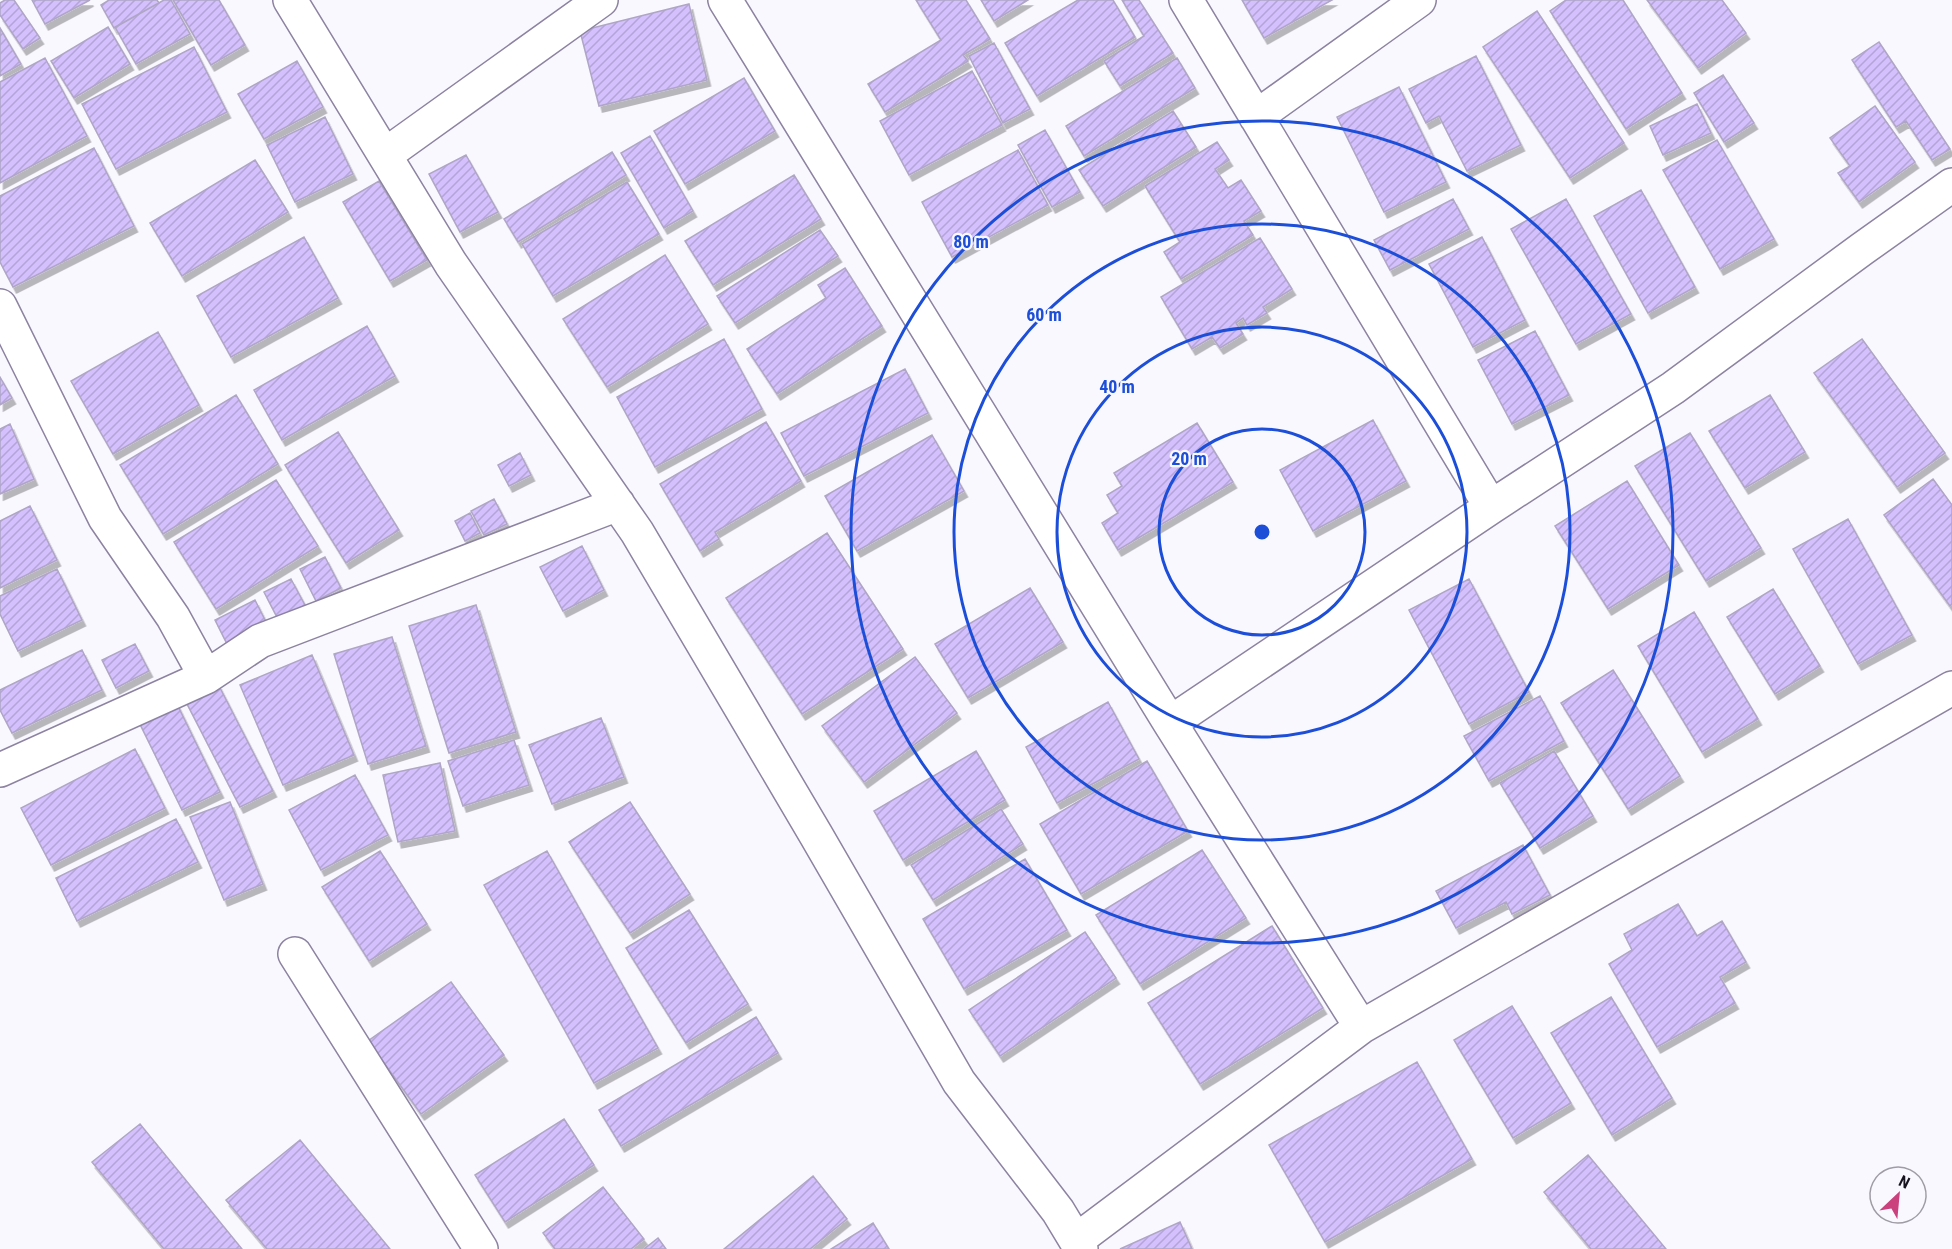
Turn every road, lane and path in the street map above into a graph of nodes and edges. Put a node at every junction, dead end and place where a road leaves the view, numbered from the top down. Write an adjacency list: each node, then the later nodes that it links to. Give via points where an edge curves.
1 (290, 0): 7 (street)
2 (601, 0): 7 (street)
3 (725, 0): 14 (street)
4 (1186, 0): 6 (street)
5 (1419, 0): 6 (street)
6 (1256, 117): 11 (street)
7 (385, 155): 10 (street, via 452,264)
8 (1952, 185): 11 (street, via 1673,388)
9 (0, 306): 12 (street, via 105,518 173,617)
10 (618, 504): 12 (street, via 260,641); 18 (street, via 959,1083 1058,1211)
11 (1491, 507): 14 (street)
12 (206, 677): 15 (street)
13 (1952, 688): 17 (street)
14 (1170, 723): 17 (street)
15 (0, 770)
16 (295, 954): 19 (street)
17 (1361, 1027): 18 (street)
18 (1079, 1245)
19 (481, 1249)

